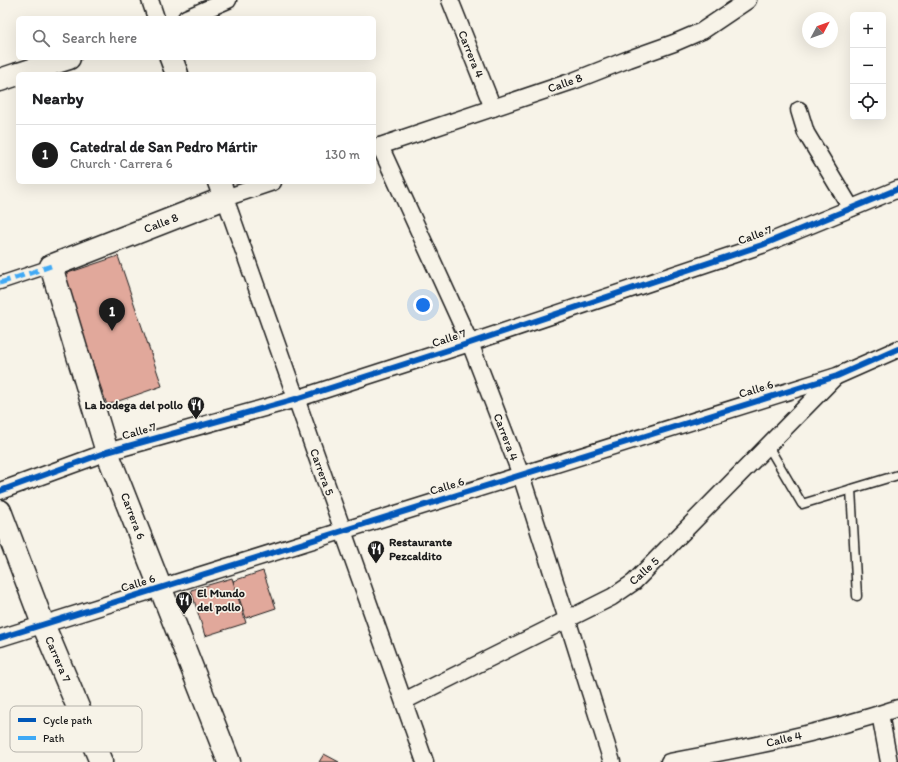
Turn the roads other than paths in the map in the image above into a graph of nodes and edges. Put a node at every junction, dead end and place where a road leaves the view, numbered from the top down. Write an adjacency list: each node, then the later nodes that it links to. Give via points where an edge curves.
1 (150, 0): 5 (street)
2 (228, 0): 6 (street)
3 (450, 0): 13 (street, Carrera 4)
4 (748, 0): 13 (street, Calle 8, via 702,30 674,43)
5 (155, 16)
6 (191, 16)
7 (63, 60): 9 (main road)
8 (172, 60): 10 (main road)
9 (25, 72)
10 (176, 72)
11 (16, 75): 12 (main road)
12 (0, 80)
13 (493, 108): 15 (street, Calle 8)
14 (799, 110): 19 (street, via 806,133)
15 (377, 147): 22 (street, Carrera 4)
16 (260, 184): 18 (street, Calle 8)
17 (898, 189): 19 (street, Calle 7)
18 (222, 190): 20 (main road, Calle 8); 25 (street, Carrera 5)
19 (851, 208): 22 (street, Calle 7, via 762,245)
20 (51, 266): 21 (street); 27 (main road, Carrera 6)
21 (0, 283)
22 (470, 343): 25 (street, Calle 7); 28 (street, Carrera 4)
23 (898, 350): 24 (street, Calle 6)
24 (837, 376): 26 (street, Calle 5); 28 (street, Calle 6)
25 (296, 398): 27 (street, Calle 7); 33 (street, Carrera 5)
26 (768, 446): 30 (lane, via 802,504); 36 (street, Calle 5, via 634,582 612,597)
27 (107, 452): 31 (street, Calle 7); 34 (main road, Carrera 6)
28 (521, 474): 33 (street, Calle 6); 36 (street, Carrera 4)
29 (898, 475): 30 (lane)
30 (851, 489): 35 (lane)
31 (0, 491)
32 (0, 511): 37 (main road, Carrera 7)
33 (343, 530): 34 (street, Calle 6); 39 (street, Carrera 5)
34 (160, 587): 37 (street, Calle 6); 45 (main road, Carrera 6)
35 (857, 596)
36 (568, 619): 39 (street, Calle 5); 47 (street, Carrera 4)
37 (43, 624): 38 (street, Calle 6); 40 (main road, Carrera 7)
38 (0, 638)
39 (404, 701): 46 (street, Carrera 5)
40 (77, 706)
41 (898, 708): 42 (street, Calle 4)
42 (880, 714): 48 (street, Calle 4, via 744,748); 49 (street)
43 (97, 752): 44 (main road, Carrera 7)
44 (101, 762)
45 (229, 762)
46 (425, 762)
47 (612, 762)
48 (669, 762)
49 (889, 762)

